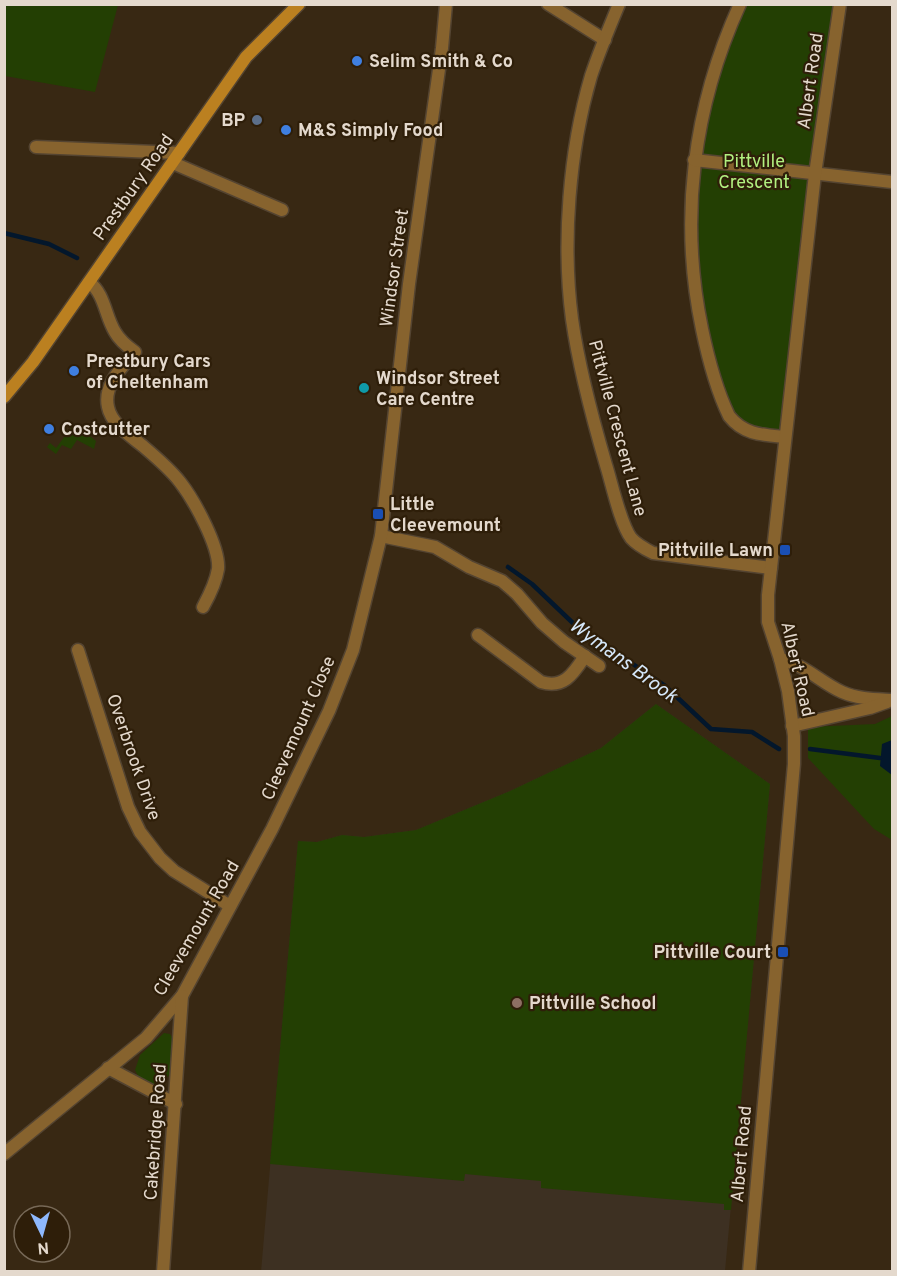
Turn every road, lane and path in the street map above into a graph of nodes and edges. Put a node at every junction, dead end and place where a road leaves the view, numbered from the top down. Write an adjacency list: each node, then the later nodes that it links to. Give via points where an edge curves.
1 (299, 4): 9 (main road, Prestbury Road, via 246,57)
2 (446, 4): 17 (street, Windsor Street)
3 (548, 4): 7 (street)
4 (619, 4): 7 (street, Pittville Crescent Lane)
5 (740, 4): 10 (street, via 710,82)
6 (840, 4): 11 (street, Albert Road)
7 (605, 40): 18 (street, Pittville Crescent Lane, via 591,76 574,160 569,235 572,317 586,391 627,530 638,545 653,553)
8 (36, 147): 9 (street)
9 (176, 158): 13 (street); 14 (main road, Prestbury Road)
10 (694, 160): 11 (street); 16 (street, via 694,280 704,340 718,389 729,416 741,429 755,435)
11 (815, 174): 12 (street); 16 (street, Albert Road)
12 (892, 182)
13 (282, 210)
14 (89, 282): 15 (main road, Prestbury Road); 19 (street, via 98,289 114,331 135,352 112,382 107,399 111,416 181,483 217,552 216,577)
15 (4, 397)
16 (785, 438): 18 (street, Albert Road)
17 (381, 536): 22 (street, via 435,547 502,581 542,623); 27 (street, Cleevemount Close, via 353,650 329,711)
18 (771, 568): 23 (street, Albert Road, via 768,622)
19 (203, 607)
20 (478, 635): 22 (street, via 548,684 570,678)
21 (78, 650): 28 (street, Overbrook Drive, via 128,807 140,832 174,871)
22 (585, 656): 24 (street)
23 (780, 659): 25 (street, via 794,662 840,691 860,698); 26 (street, Albert Road)
24 (599, 666)
25 (892, 700): 26 (street)
26 (792, 726): 34 (street, Albert Road, via 794,764)
27 (272, 829): 28 (street, Cleevemount Road)
28 (230, 906): 29 (street, Cleevemount Road)
29 (182, 996): 30 (street, Cleevemount Road, via 146,1038); 31 (street, Cakebridge Road)
30 (108, 1068): 31 (street); 32 (street, Cleevemount Road)
31 (176, 1104): 33 (street, Cakebridge Road)
32 (4, 1154)
33 (163, 1272)
34 (749, 1272)

